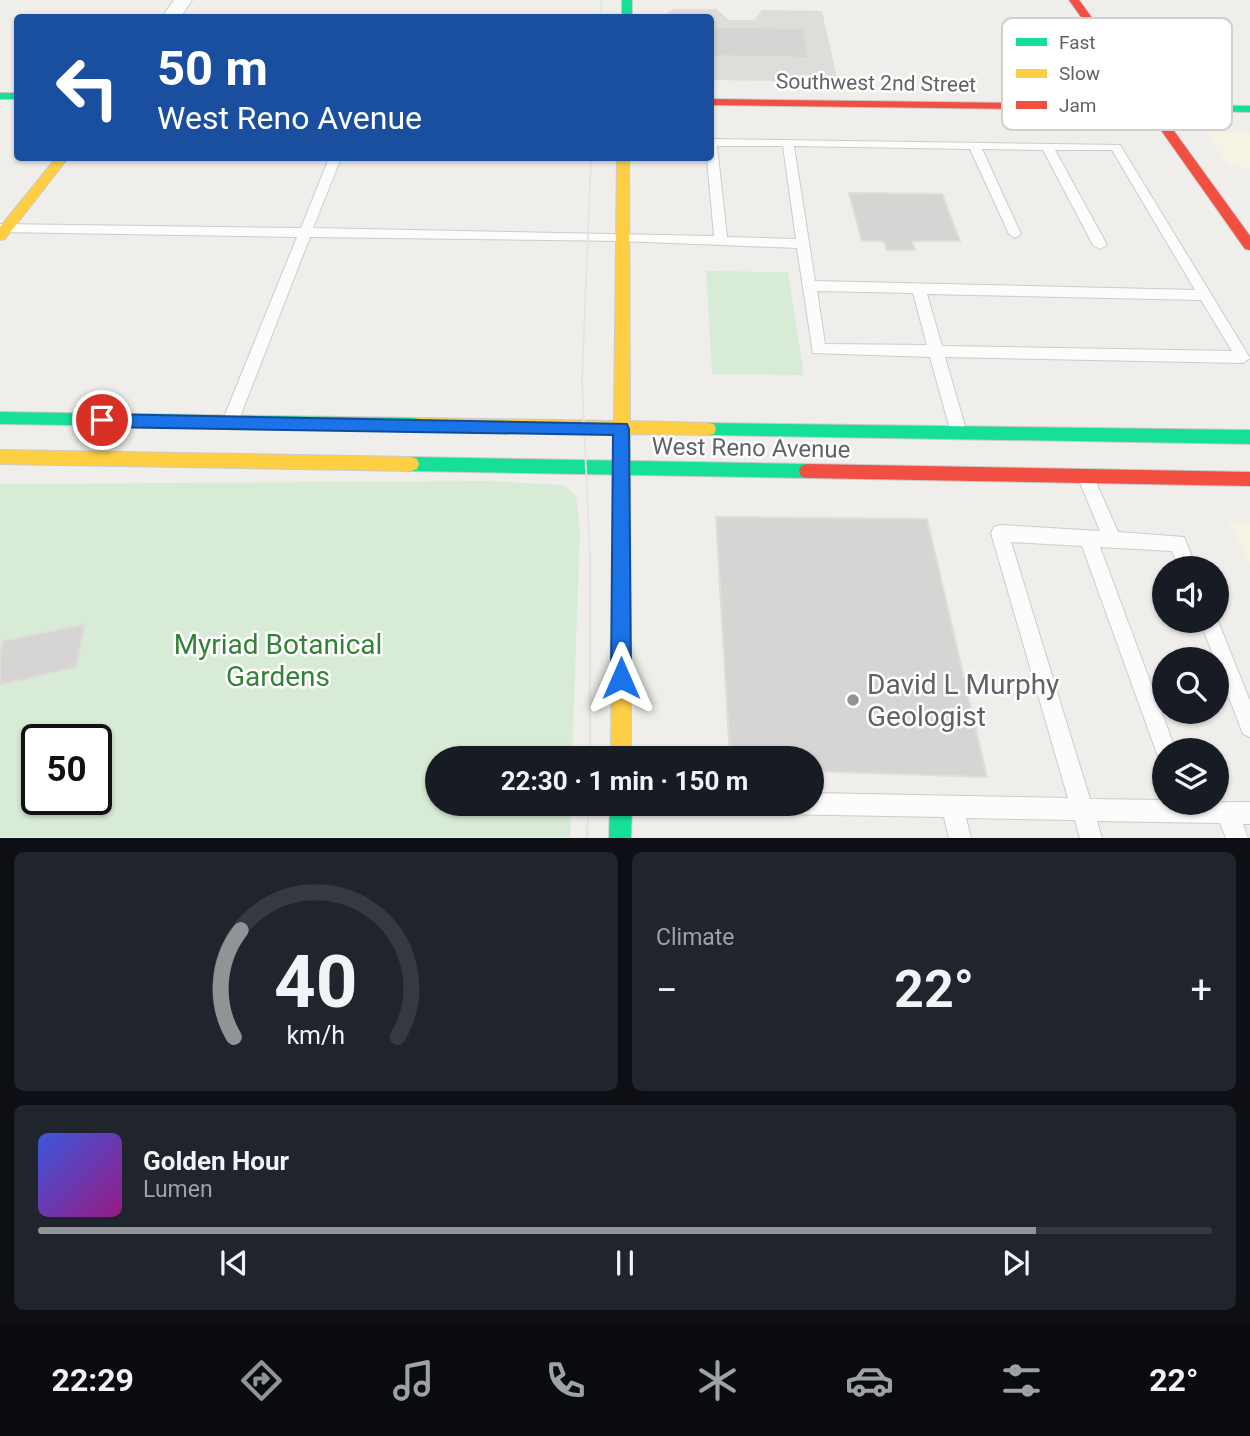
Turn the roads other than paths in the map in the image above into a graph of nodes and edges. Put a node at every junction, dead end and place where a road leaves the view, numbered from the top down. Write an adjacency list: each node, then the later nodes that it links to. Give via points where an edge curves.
1 (1074, 0): 2 (main road)
2 (1087, 18)
3 (714, 102): 4 (main road, Southwest 2nd Street)
4 (1002, 106)
5 (1232, 109): 6 (main road, Southwest 2nd Street)
6 (1250, 109)
7 (1167, 130): 23 (main road)
8 (714, 142): 9 (lane)
9 (788, 143): 10 (lane); 21 (lane)
10 (974, 144): 11 (lane); 18 (lane)
11 (1047, 146): 22 (lane); 26 (lane, via 1116,146)
12 (60, 161): 16 (main road)
13 (334, 161): 17 (lane)
14 (622, 161): 19 (main road)
15 (713, 161): 20 (lane)
16 (2, 230): 17 (lane)
17 (306, 232): 19 (lane); 29 (lane)
18 (1015, 234)
19 (621, 237): 20 (lane); 30 (main road)
20 (721, 240): 21 (lane)
21 (803, 244): 24 (lane)
22 (1100, 246)
23 (1250, 246)
24 (809, 286): 25 (lane); 27 (lane, via 818,349)
25 (919, 290): 26 (lane); 27 (lane)
26 (1207, 295): 27 (lane, via 1243,356)
27 (936, 352): 31 (lane)
28 (0, 418): 29 (main road, West Reno Avenue)
29 (230, 422): 30 (main road, West Reno Avenue)
30 (621, 429): 31 (main road, West Reno Avenue); 34 (main road)
31 (959, 433): 32 (main road, West Reno Avenue)
32 (1250, 438)
33 (0, 457): 34 (main road, West Reno Avenue)
34 (621, 468): 35 (main road, West Reno Avenue); 43 (main road)
35 (1086, 478): 36 (main road, West Reno Avenue); 38 (lane)
36 (1250, 479)
37 (1089, 540): 38 (lane); 42 (lane); 47 (lane, via 1000,533)
38 (1113, 541): 39 (lane, via 1178,543)
39 (1183, 556)
40 (1214, 633): 41 (lane)
41 (1250, 727)
42 (1161, 738)
43 (621, 746)
44 (824, 804): 45 (lane)
45 (953, 808): 47 (lane); 53 (lane)
46 (1152, 808): 47 (lane)
47 (1082, 809): 54 (lane)
48 (1229, 812): 49 (lane)
49 (1250, 813)
50 (1228, 815): 55 (lane)
51 (621, 816): 52 (main road)
52 (620, 838)
53 (960, 838)
54 (1091, 838)
55 (1237, 838)

